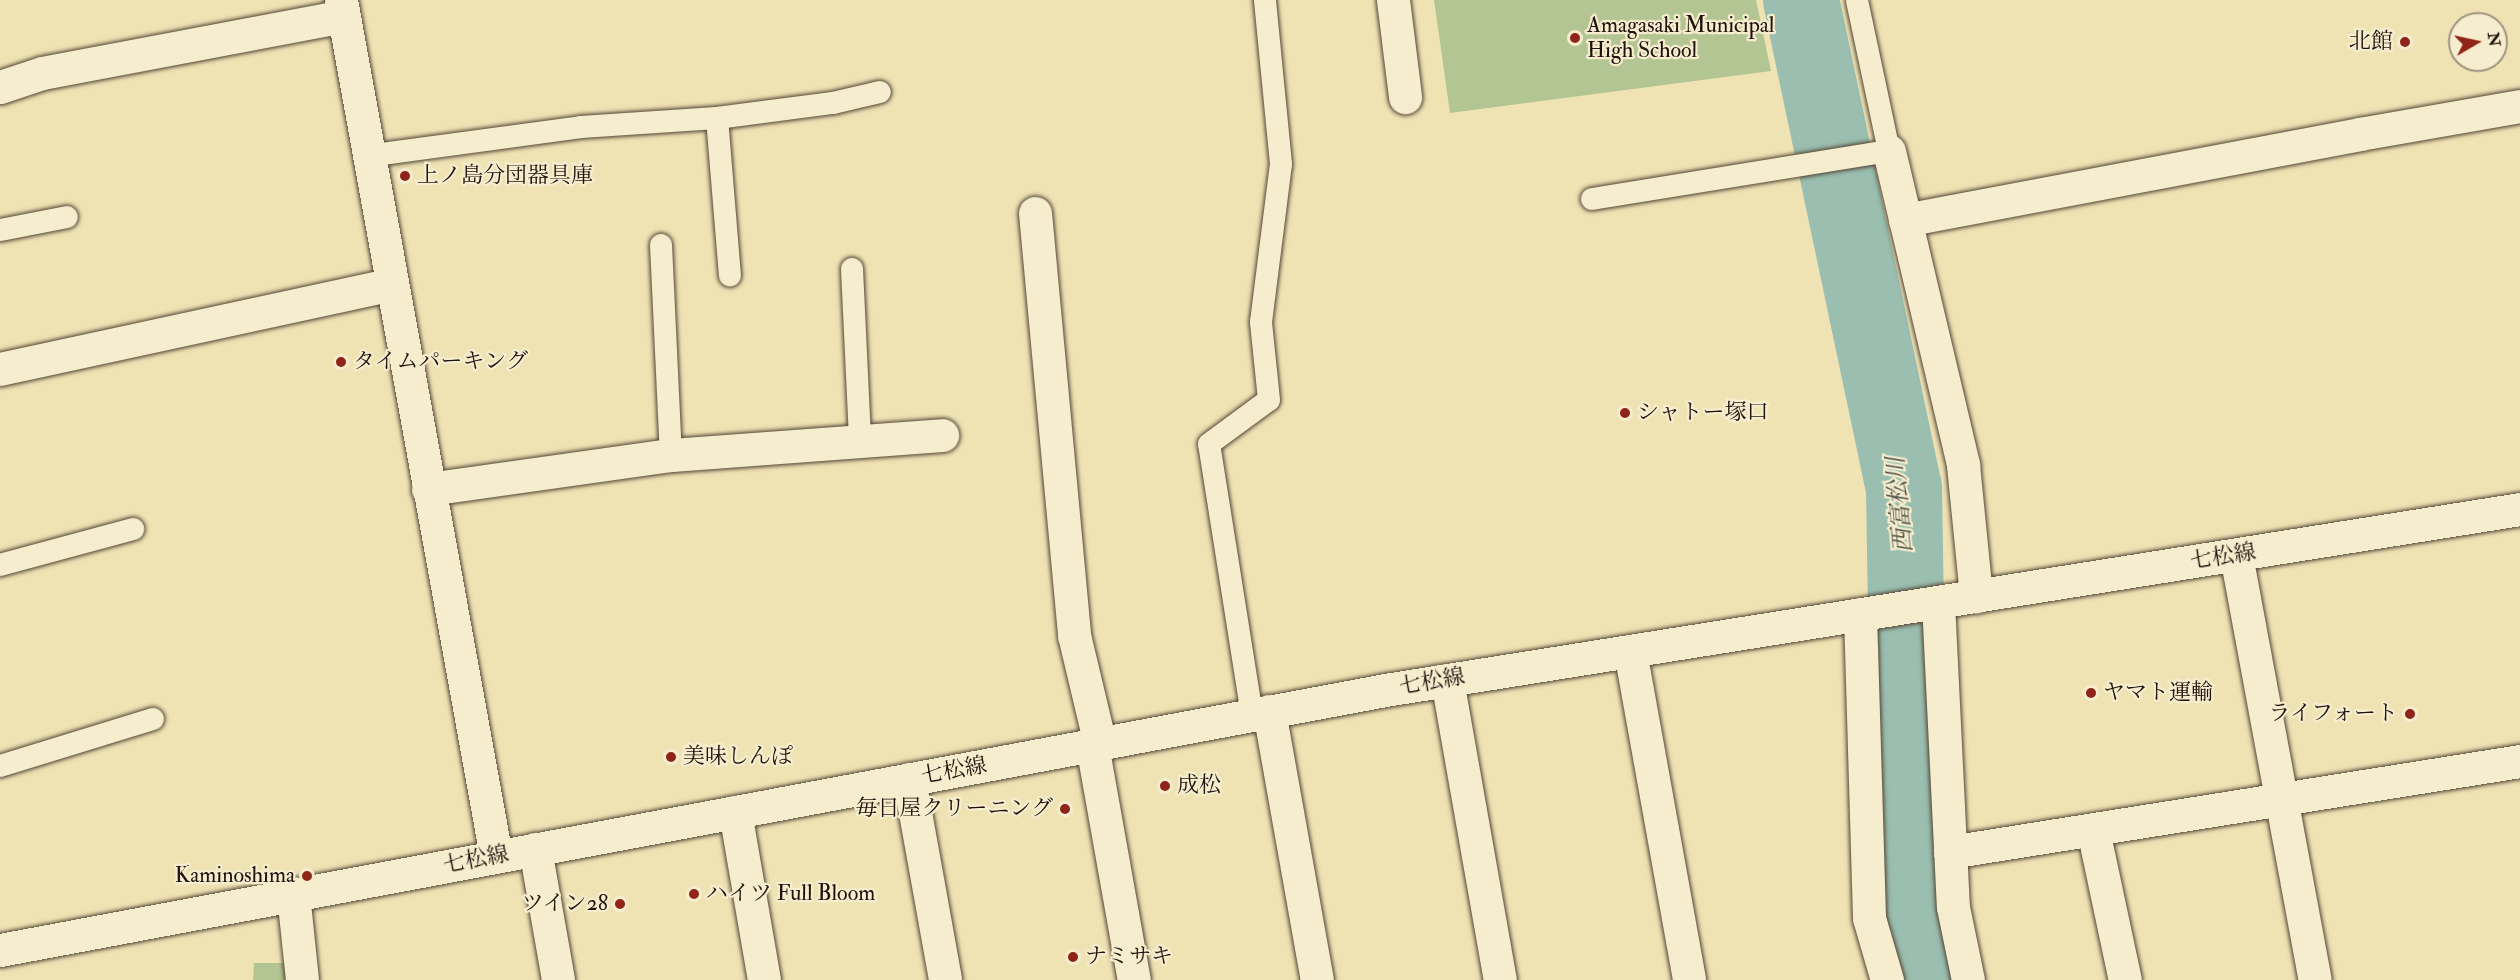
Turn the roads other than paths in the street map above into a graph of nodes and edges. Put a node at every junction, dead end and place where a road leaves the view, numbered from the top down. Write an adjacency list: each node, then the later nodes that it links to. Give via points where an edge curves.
1 (1265, 0): 35 (lane, via 1281,164 1261,322 1269,400 1209,444)
2 (1393, 0): 7 (street)
3 (1857, 0): 10 (lane)
4 (342, 8): 5 (street, via 42,73); 11 (street)
5 (0, 87)
6 (880, 92): 9 (lane, via 833,103)
7 (1405, 97)
8 (2520, 106): 15 (street)
9 (717, 118): 11 (lane, via 581,127); 19 (lane)
10 (1878, 154): 12 (lane); 15 (street)
11 (367, 156): 20 (street)
12 (1592, 198)
13 (1035, 213): 37 (street, via 1064,557 1074,635)
14 (67, 217): 16 (lane)
15 (1905, 220): 30 (street, via 1963,465)
16 (0, 230)
17 (661, 245): 24 (lane)
18 (852, 270): 23 (lane)
19 (730, 275)
20 (390, 285): 21 (street); 25 (street)
21 (0, 369)
22 (942, 435): 23 (street)
23 (860, 440): 24 (street)
24 (671, 455): 25 (street)
25 (428, 489): 46 (street)
26 (2520, 509): 28 (street, 七松線)
27 (133, 529): 29 (lane)
28 (2236, 555): 30 (street, 七松線); 41 (street)
29 (0, 565)
30 (1976, 596): 31 (street, 七松線)
31 (1932, 603): 32 (street, 七松線); 45 (street)
32 (1867, 613): 33 (street, 七松線); 57 (street, via 1869,918)
33 (1630, 651): 34 (street, 七松線); 56 (street)
34 (1447, 680): 35 (street, 七松線); 55 (street)
35 (1261, 713): 37 (street, 七松線); 54 (street)
36 (153, 719): 39 (lane)
37 (1096, 744): 40 (street, 七松線); 53 (street)
38 (2520, 761): 41 (street)
39 (0, 766)
40 (909, 779): 42 (street, 七松線); 52 (street)
41 (2281, 801): 43 (street); 60 (street)
42 (735, 812): 44 (street, 七松線); 51 (street)
43 (2093, 830): 45 (street); 59 (street)
44 (535, 849): 46 (street, 七松線); 50 (street)
45 (1950, 852): 58 (street, via 1953,907)
46 (496, 856): 47 (street, 七松線)
47 (293, 894): 48 (street, 七松線); 49 (street)
48 (0, 950)
49 (302, 980)
50 (558, 980)
51 (764, 980)
52 (945, 980)
53 (1134, 980)
54 (1317, 980)
55 (1500, 980)
56 (1689, 980)
57 (1887, 980)
58 (1968, 980)
59 (2124, 980)
60 (2314, 980)

